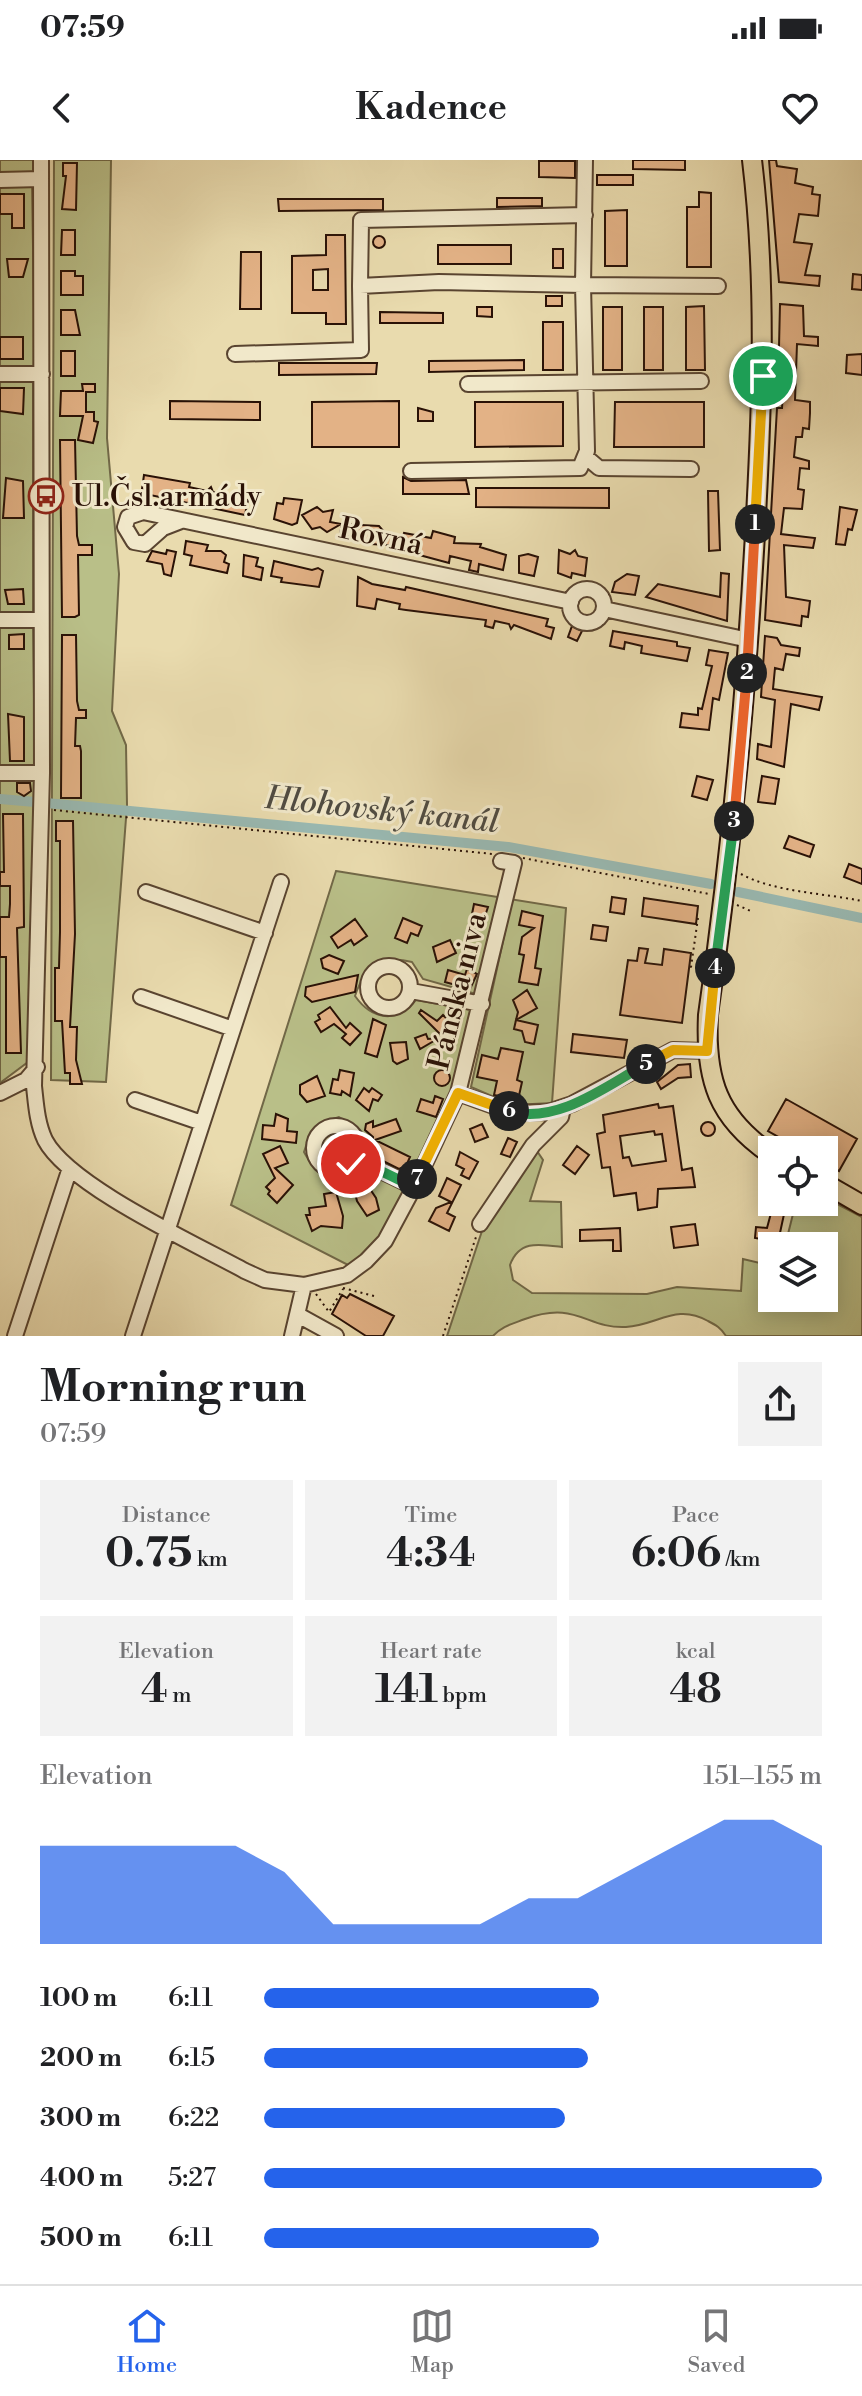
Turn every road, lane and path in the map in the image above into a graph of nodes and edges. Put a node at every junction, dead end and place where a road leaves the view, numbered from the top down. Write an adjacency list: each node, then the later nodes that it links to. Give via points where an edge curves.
1 (41, 160): 4 (street)
2 (585, 160): 6 (street)
3 (752, 160): 24 (main road, via 764,332)
4 (41, 179): 5 (street); 12 (street)
5 (0, 180)
6 (585, 215): 7 (street); 8 (street, via 361,220)
7 (583, 285): 8 (street); 9 (street); 13 (street)
8 (360, 286): 10 (street, via 361,350)
9 (718, 286)
10 (235, 354)
11 (0, 374): 12 (street)
12 (42, 374): 23 (street)
13 (585, 380): 14 (street); 15 (street); 16 (street)
14 (701, 381)
15 (468, 384)
16 (586, 457): 17 (street, via 599,468); 18 (street, via 580,468 572,469)
17 (691, 469)
18 (411, 471)
19 (181, 521): 20 (street, Rovná)
20 (571, 602): 21 (street, Rovná, via 577,592 594,590); 21 (street, Rovná, via 574,617 584,623 595,622)
21 (604, 609): 24 (street, Rovná)
22 (0, 620): 23 (street)
23 (41, 620): 26 (street)
24 (749, 640): 29 (main road)
25 (0, 773): 26 (street)
26 (42, 773): 27 (street)
27 (41, 809): 28 (path); 43 (street)
28 (504, 857): 33 (path, via 709,894); 40 (street, Pánska niva, via 514,863)
29 (728, 868): 32 (path, via 759,884); 33 (main road)
30 (281, 882): 36 (street)
31 (146, 892): 36 (street)
32 (862, 901)
33 (724, 902): 34 (path); 42 (main road)
34 (753, 912)
35 (698, 918): 37 (path, via 691,967)
36 (265, 933): 41 (street)
37 (695, 968)
38 (411, 991): 40 (street)
39 (141, 997): 41 (street)
40 (482, 1004): 45 (street, Pánska niva)
41 (233, 1029): 49 (street)
42 (707, 1051): 48 (street, via 673,1050); 50 (main road, via 718,1098)
43 (37, 1067): 44 (street); 47 (street)
44 (5, 1091): 47 (street)
45 (458, 1093): 48 (street, via 513,1113); 53 (street, Pánska niva)
46 (135, 1100): 49 (street)
47 (36, 1105): 52 (street, via 46,1141)
48 (563, 1108): 56 (street)
49 (202, 1123): 57 (street)
50 (758, 1144)
51 (356, 1159): 53 (street)
52 (69, 1171): 57 (street); 63 (street)
53 (414, 1187): 60 (street, Pánska niva, via 385,1241 366,1261 347,1275)
54 (838, 1191): 55 (main road)
55 (862, 1205)
56 (480, 1224): 67 (path)
57 (168, 1228): 60 (street, via 264,1279); 64 (street)
58 (340, 1284): 59 (path)
59 (343, 1288): 60 (path, via 329,1312); 61 (path)
60 (310, 1289): 62 (street)
61 (374, 1296)
62 (298, 1315): 65 (street); 66 (street)
63 (15, 1336)
64 (133, 1336)
65 (292, 1336)
66 (336, 1336)
67 (443, 1336)

